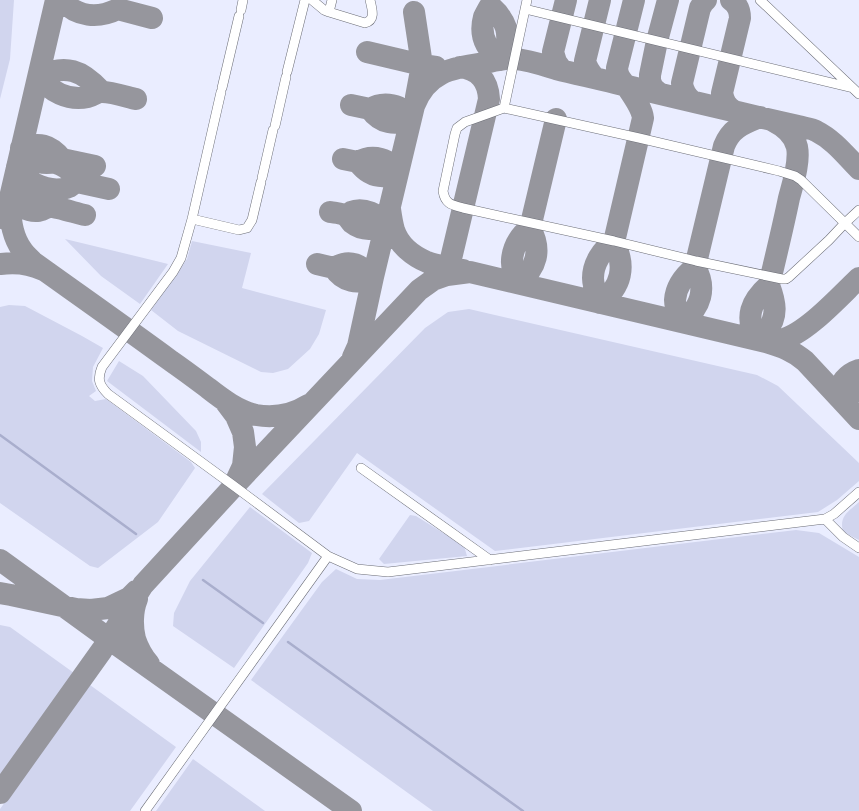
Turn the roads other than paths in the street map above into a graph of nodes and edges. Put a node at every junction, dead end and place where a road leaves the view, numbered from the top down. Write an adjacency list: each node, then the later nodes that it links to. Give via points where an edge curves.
1 (243, 0): 13 (lane)
2 (305, 0): 13 (lane, via 252,220 247,228 239,230)
3 (312, 0): 9 (lane)
4 (332, 0): 9 (lane)
5 (370, 0): 9 (lane, via 372,16 371,20 365,23)
6 (527, 0): 8 (lane)
7 (760, 0): 10 (lane)
8 (525, 9): 10 (lane); 11 (lane)
9 (329, 12)
10 (856, 91)
11 (504, 108): 14 (lane, via 795,176); 14 (lane, via 465,122 457,128 443,191 447,201 452,205 782,279 789,277)
12 (859, 210): 14 (lane)
13 (192, 220): 20 (lane, via 181,258 174,272 102,367 99,381 108,394)
14 (845, 223): 15 (lane)
15 (859, 237)
16 (361, 468): 21 (lane)
17 (859, 492): 18 (lane)
18 (825, 519): 19 (lane, via 843,537); 21 (lane)
19 (859, 548)
20 (328, 556): 21 (lane, via 357,569 388,572); 22 (lane)
21 (490, 560)
22 (145, 811)

